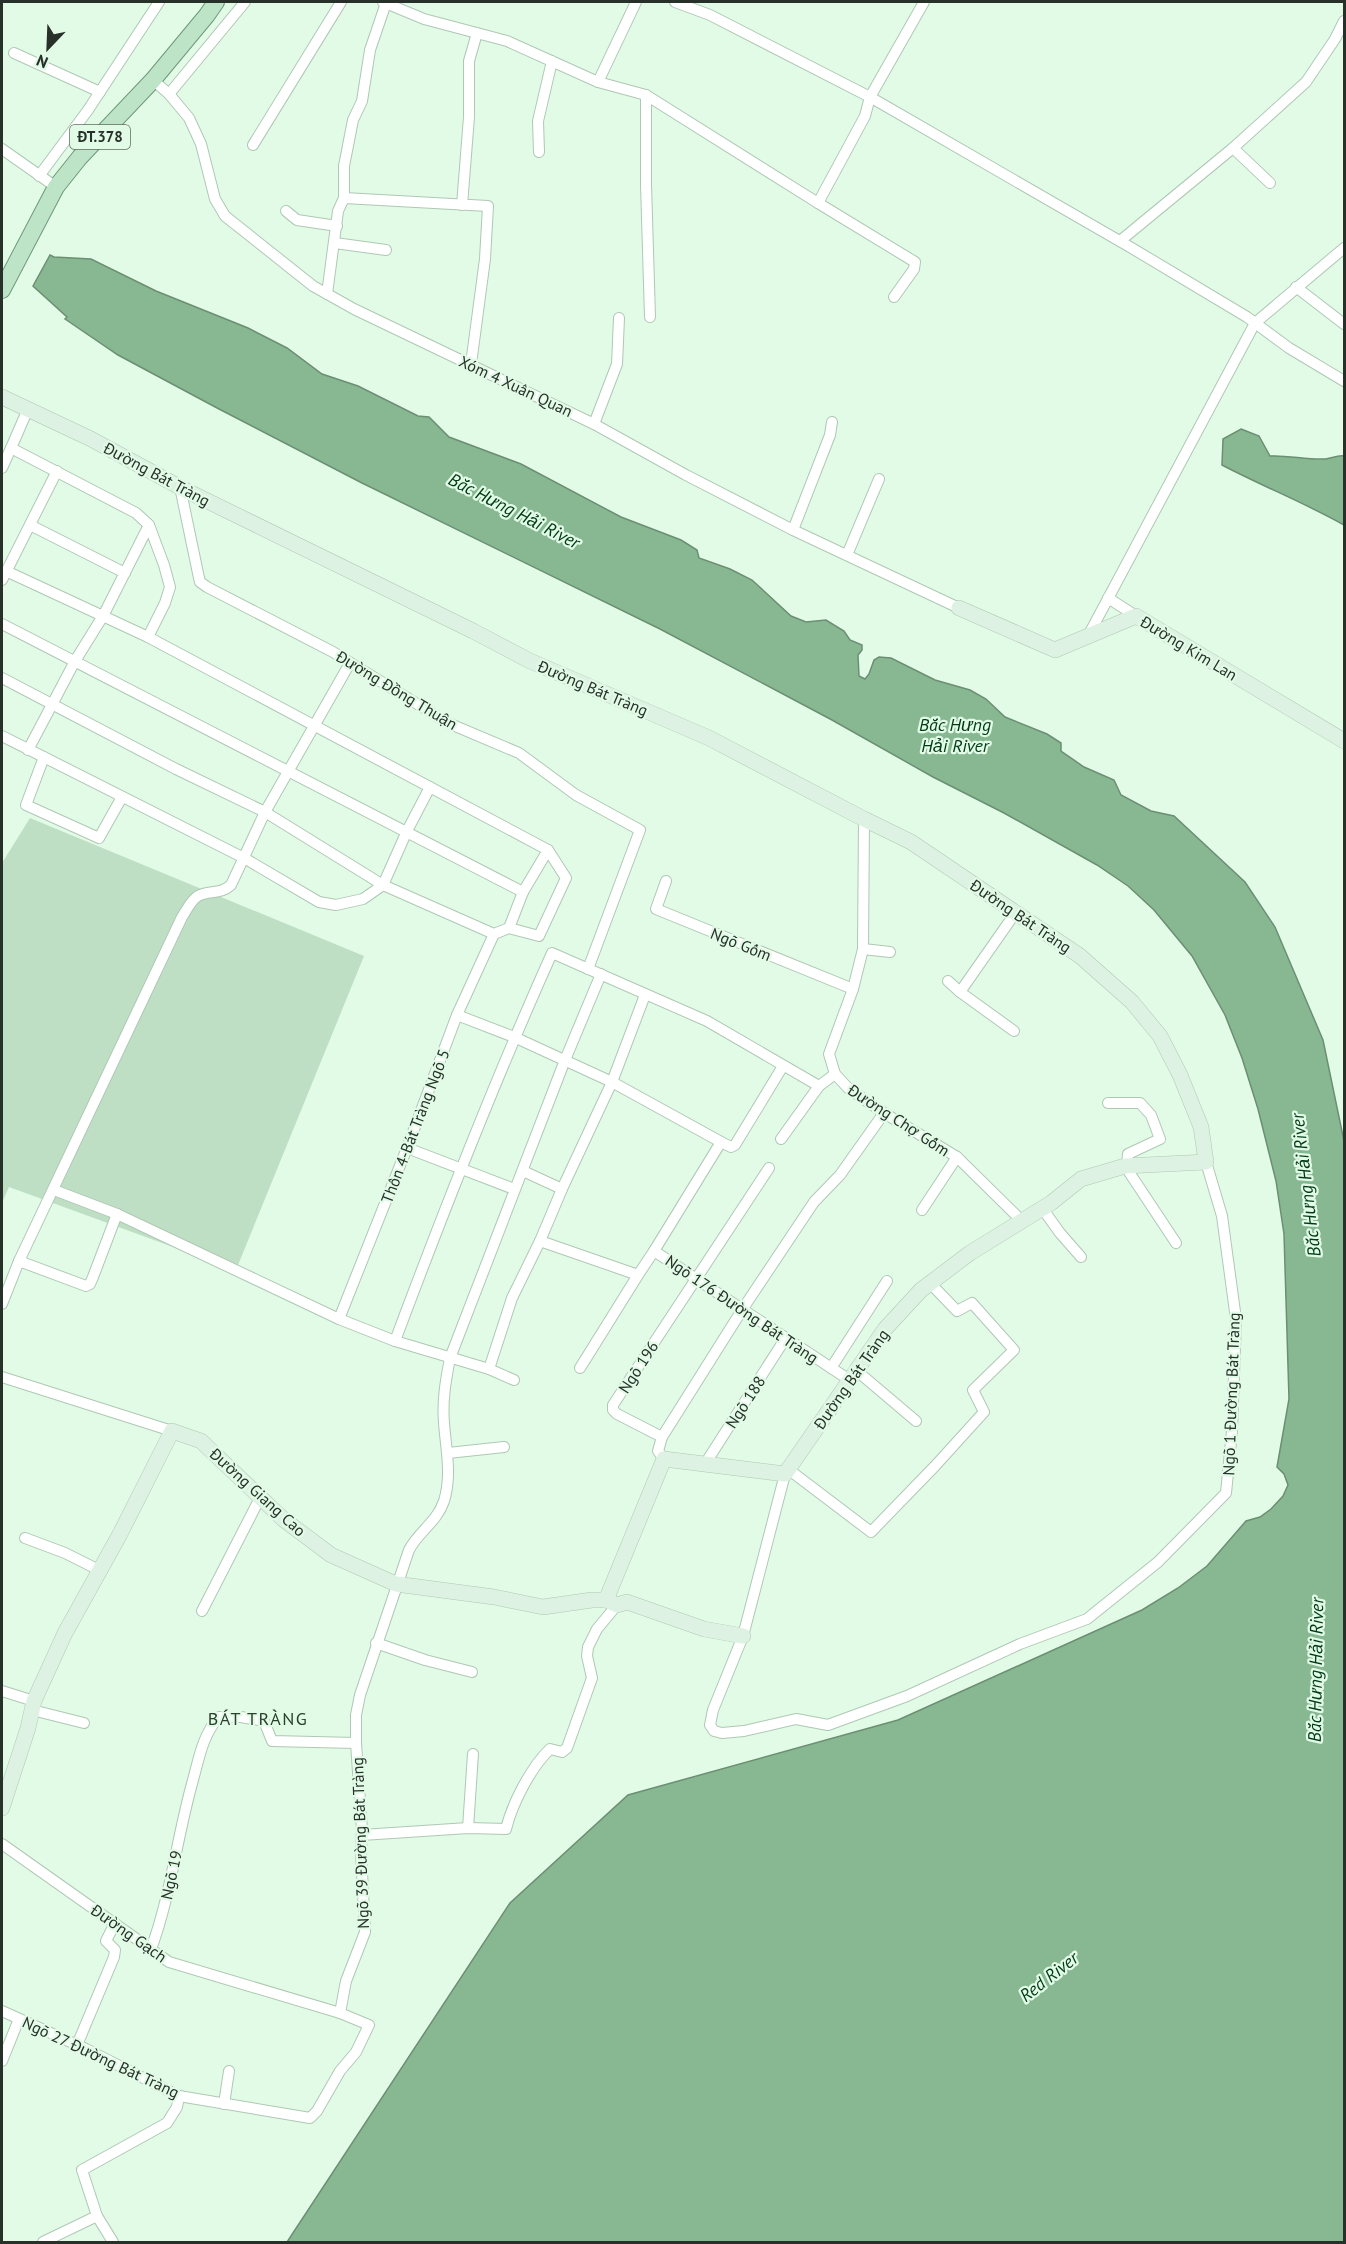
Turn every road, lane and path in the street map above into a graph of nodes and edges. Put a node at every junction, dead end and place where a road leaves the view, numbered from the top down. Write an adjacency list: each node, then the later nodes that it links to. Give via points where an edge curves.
1 (159, 2): 15 (street)
2 (245, 2): 16 (street)
3 (341, 2): 19 (street)
4 (384, 2): 10 (street, via 423,19); 26 (street, via 370,50 362,100 353,120 344,166)
5 (636, 2): 14 (street)
6 (675, 2): 18 (street, via 710,15)
7 (924, 2): 18 (street)
8 (212, 6): 13 (main road, ĐT.378)
9 (1344, 21): 20 (street, via 1306,82)
10 (477, 33): 12 (street); 28 (street, via 469,61)
11 (14, 53): 15 (street)
12 (552, 61): 14 (street); 22 (street, via 538,121)
13 (153, 80): 16 (street, Xóm 4 Xuân Quan); 25 (main road, ĐT.378, via 80,157)
14 (598, 82): 17 (street)
15 (100, 92): 23 (street)
16 (169, 94): 37 (street, Xóm 4 Xuân Quan, via 189,118 201,144 215,199 225,216)
17 (646, 95): 27 (street); 39 (street)
18 (870, 97): 27 (street, via 865,116); 31 (street)
19 (253, 145)
20 (1233, 148): 24 (street); 31 (street)
21 (2, 149): 23 (street)
22 (539, 152)
23 (39, 176): 25 (street)
24 (1270, 183)
25 (53, 192): 36 (main road, ĐT.378)
26 (344, 198): 28 (street); 30 (street)
27 (818, 203): 38 (street, via 915,262)
28 (462, 205): 43 (street, via 488,206)
29 (286, 211): 30 (street, via 297,220)
30 (337, 226): 32 (street)
31 (1120, 241): 41 (street)
32 (335, 243): 34 (street); 37 (street)
33 (1344, 248): 35 (street)
34 (386, 250)
35 (1296, 287): 41 (street); 42 (street)
36 (2, 290)
37 (327, 294): 43 (street, Xóm 4 Xuân Quan)
38 (894, 297)
39 (650, 317)
40 (619, 318): 48 (street, via 617,364)
41 (1255, 323): 44 (street); 60 (street)
42 (1344, 324)
43 (471, 364): 48 (street, Xóm 4 Xuân Quan)
44 (1344, 381)
45 (2, 397): 46 (street, Đường Bát Tràng)
46 (28, 409): 49 (street); 53 (street, Đường Bát Tràng)
47 (832, 423): 56 (street)
48 (594, 424): 56 (street, Xóm 4 Xuân Quan)
49 (11, 448): 50 (street); 51 (street)
50 (2, 468)
51 (57, 471): 54 (street); 55 (street, via 136,513)
52 (879, 479): 57 (street)
53 (180, 488): 68 (street, Đường Đồng Thuận, via 200,582); 80 (street, Đường Bát Tràng, via 530,661 709,738)
54 (30, 525): 58 (street); 59 (street)
55 (149, 525): 58 (street); 66 (street, via 170,587)
56 (793, 530): 57 (street, Xóm 4 Xuân Quan)
57 (847, 555): 61 (street, Xóm 4 Xuân Quan)
58 (125, 573): 62 (street)
59 (4, 576): 62 (street)
60 (1108, 598): 63 (street); 65 (street)
61 (959, 608): 65 (street, Đường Kim Lan, via 1055,650)
62 (103, 616): 66 (street); 67 (street)
63 (1136, 616): 65 (street, Đường Kim Lan); 73 (street, Đường Kim Lan)
64 (2, 624): 67 (street)
65 (1088, 636)
66 (148, 637): 71 (street)
67 (75, 661): 70 (street); 76 (street)
68 (350, 663): 71 (street); 94 (street, Đường Đồng Thuận, via 448,723 519,753 576,795 640,830)
69 (2, 678): 70 (street)
70 (53, 703): 74 (street); 79 (street)
71 (314, 725): 76 (street); 77 (street)
72 (2, 736): 74 (street)
73 (1344, 741)
74 (28, 750): 75 (street)
75 (44, 758): 78 (street); 78 (street, via 26,804 99,838)
76 (288, 770): 79 (street); 81 (street)
77 (430, 787): 81 (street); 82 (street)
78 (122, 797): 83 (street)
79 (265, 812): 83 (street); 85 (street)
80 (864, 819): 87 (street, Đường Bát Tràng, via 911,842); 91 (street, Đường Chợ Gốm)
81 (407, 831): 85 (street); 86 (street)
82 (548, 850): 86 (street); 90 (street, via 566,878)
83 (244, 858): 85 (street, via 319,902 363,899); 121 (street, via 225,891 199,895 182,917)
84 (666, 881): 97 (street, Ngõ Gốm, via 656,909)
85 (383, 885): 89 (street)
86 (523, 892): 88 (street)
87 (1016, 912): 98 (street); 114 (street, Đường Bát Tràng, via 1080,956 1132,1002 1160,1036 1201,1127)
88 (509, 928): 89 (street); 90 (street)
89 (494, 934): 100 (street, Thôn 4-Bát Tràng Ngõ 5)
90 (539, 936): 93 (street)
91 (863, 949): 92 (street); 97 (street, Đường Chợ Gốm)
92 (890, 952)
93 (552, 953): 94 (street); 102 (street)
94 (588, 969): 95 (street)
95 (601, 974): 99 (street); 103 (street, Ngõ 39 Đường Bát Tràng)
96 (948, 981): 98 (street)
97 (853, 989): 105 (street, Đường Chợ Gốm, via 830,1054)
98 (960, 992): 101 (street)
99 (645, 995): 104 (street, via 707,1021); 106 (street)
100 (457, 1015): 102 (street); 112 (street, Thôn 4-Bát Tràng Ngõ 5)
101 (1014, 1031)
102 (514, 1037): 103 (street); 117 (street)
103 (565, 1059): 106 (street); 118 (street, Ngõ 39 Đường Bát Tràng)
104 (783, 1066): 107 (street); 111 (street, via 735,1145 730,1147)
105 (835, 1074): 107 (street); 109 (street, Đường Chợ Gốm, via 849,1089)
106 (612, 1082): 111 (street); 120 (street)
107 (819, 1086): 110 (street)
108 (1108, 1103): 115 (street, via 1140,1103 1151,1115 1160,1139 1128,1154)
109 (884, 1113): 113 (street, Đường Chợ Gốm); 136 (street, via 840,1174 814,1202)
110 (781, 1139)
111 (722, 1142): 128 (street)
112 (407, 1148): 117 (street); 137 (street, Thôn 4-Bát Tràng Ngõ 5)
113 (957, 1157): 123 (street); 125 (street, Đường Chợ Gốm)
114 (1206, 1162): 115 (street, Đường Bát Tràng); 161 (street, Ngõ 1 Đường Bát Tràng, via 1222,1216 1236,1319 1226,1493 1158,1562 1087,1619 1020,1644 908,1696 828,1725 796,1719 744,1731 714,1731 710,1725 713,1710)
115 (1126, 1166): 122 (street, Đường Bát Tràng, via 1081,1179); 127 (street)
116 (770, 1168): 132 (street)
117 (460, 1169): 119 (street); 139 (street)
118 (523, 1171): 119 (street, Ngõ 39 Đường Bát Tràng); 120 (street)
119 (514, 1189): 140 (street, Ngõ 39 Đường Bát Tràng)
120 (562, 1189): 126 (street)
121 (54, 1190): 124 (street); 130 (street)
122 (1042, 1208): 125 (street, Đường Bát Tràng); 129 (street)
123 (922, 1210)
124 (117, 1214): 130 (street, via 86,1286); 137 (street)
125 (1022, 1221): 134 (street, Đường Bát Tràng)
126 (540, 1241): 131 (street); 143 (street, via 512,1298)
127 (1176, 1243)
128 (654, 1251): 131 (street, Ngõ 176 Đường Bát Tràng); 132 (street, Ngõ 176 Đường Bát Tràng)
129 (1082, 1257)
130 (20, 1261): 135 (street)
131 (638, 1275): 141 (street, Ngõ 176 Đường Bát Tràng)
132 (696, 1278): 136 (street, Ngõ 176 Đường Bát Tràng); 149 (street, Ngõ 196, via 613,1405 617,1414)
133 (887, 1281): 142 (street)
134 (930, 1283): 144 (street, Đường Bát Tràng, via 885,1329); 154 (street, via 957,1311 972,1303 1014,1350 973,1390 984,1412 871,1532)
135 (2, 1304)
136 (742, 1310): 138 (street, Ngõ 176 Đường Bát Tràng); 149 (street)
137 (339, 1319): 139 (street)
138 (785, 1339): 142 (street, Ngõ 176 Đường Bát Tràng); 153 (street, Ngõ 188)
139 (395, 1341): 140 (street)
140 (450, 1358): 143 (street); 151 (street, Ngõ 39 Đường Bát Tràng, via 444,1391)
141 (580, 1368)
142 (831, 1368): 144 (street, Ngõ 176 Đường Bát Tràng)
143 (489, 1369): 146 (street)
144 (854, 1376): 147 (street, Ngõ 176 Đường Bát Tràng); 154 (street, Đường Bát Tràng)
145 (2, 1377): 148 (street)
146 (514, 1380)
147 (916, 1422)
148 (172, 1431): 155 (street, Đường Giang Cao, via 201,1441); 157 (street)
149 (662, 1437): 152 (street, via 658,1451)
150 (504, 1447): 151 (street)
151 (448, 1453): 158 (street, Ngõ 39 Đường Bát Tràng, via 449,1477 443,1504 433,1521 414,1539)
152 (664, 1459): 153 (street); 159 (street)
153 (705, 1464): 154 (street)
154 (787, 1471): 161 (street)
155 (261, 1496): 158 (street, Đường Giang Cao, via 331,1555); 160 (street)
156 (25, 1538): 157 (street)
157 (99, 1570): 165 (street)
158 (396, 1584): 159 (street, Đường Giang Cao, via 543,1606); 162 (street, Ngõ 39 Đường Bát Tràng)
159 (611, 1602): 161 (street, Đường Giang Cao, via 627,1602 704,1629); 170 (street, via 588,1647 586,1656 592,1678 567,1748 562,1752 550,1749 542,1757 518,1796 506,1829)
160 (202, 1611)
161 (744, 1636)
162 (376, 1643): 163 (street); 167 (street, Ngõ 39 Đường Bát Tràng, via 356,1715)
163 (472, 1672)
164 (2, 1691): 165 (street)
165 (33, 1705): 166 (street); 169 (street)
166 (84, 1723)
167 (356, 1743): 171 (street, Ngõ 39 Đường Bát Tràng); 174 (street, Ngõ 19, via 272,1741 264,1721 241,1717 219,1717 209,1727)
168 (473, 1754): 170 (street)
169 (2, 1808)
170 (468, 1828): 171 (street)
171 (362, 1835): 176 (street, Ngõ 39 Đường Bát Tràng, via 365,1932 346,1981)
172 (2, 1844): 173 (street, Đường Gạch)
173 (115, 1923): 174 (street, Đường Gạch); 178 (street, via 106,1941 115,1950 114,1957)
174 (151, 1949): 176 (street, Đường Gạch, via 169,1962)
175 (2, 2011): 177 (street, Ngõ 27 Đường Bát Tràng)
176 (340, 2013): 182 (street, Ngõ 27 Đường Bát Tràng, via 369,2025 356,2052 310,2118)
177 (19, 2019): 178 (street, Ngõ 27 Đường Bát Tràng); 179 (street)
178 (77, 2045): 181 (street, Ngõ 27 Đường Bát Tràng)
179 (2, 2061)
180 (229, 2071): 182 (street)
181 (179, 2096): 182 (street, Ngõ 27 Đường Bát Tràng); 183 (street, via 167,2123 82,2170)
182 (224, 2104)
183 (97, 2216): 184 (street); 185 (street)
184 (43, 2242)
185 (113, 2242)

